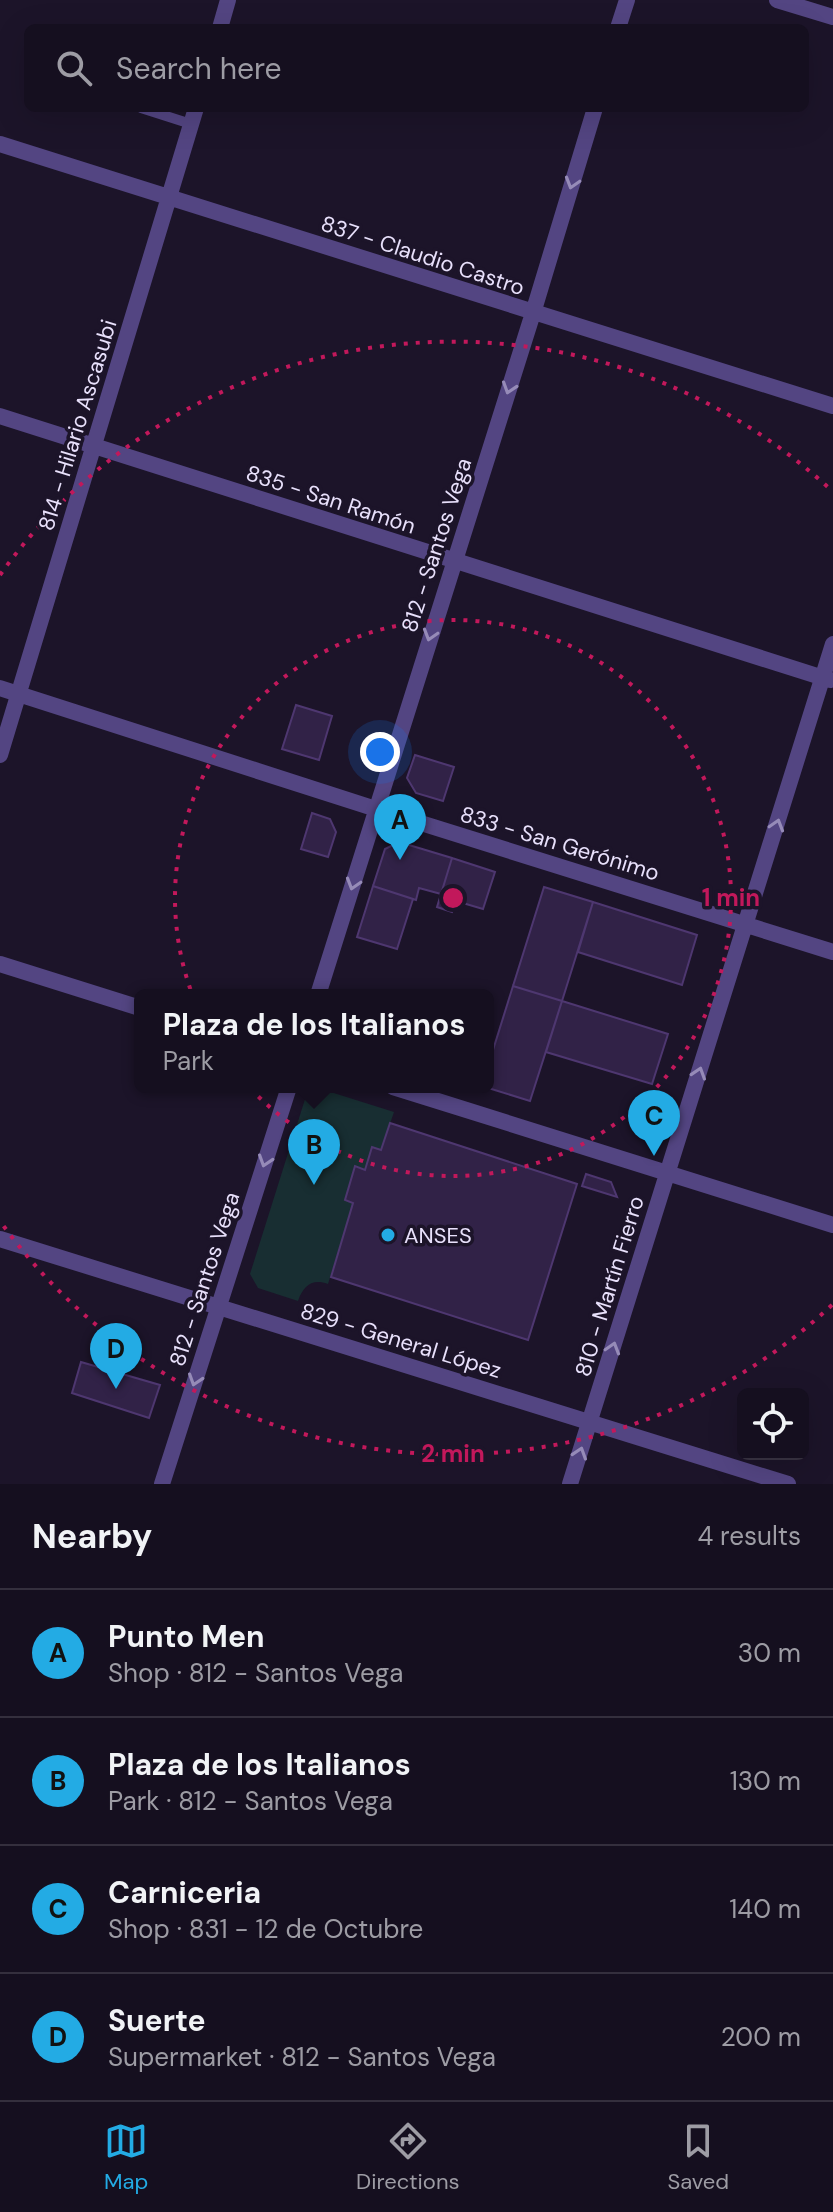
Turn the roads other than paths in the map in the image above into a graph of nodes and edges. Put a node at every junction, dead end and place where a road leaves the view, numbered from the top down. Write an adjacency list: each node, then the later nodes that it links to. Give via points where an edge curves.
1 (228, 0): 5 (street)
2 (627, 0): 6 (street)
3 (777, 0): 4 (street)
4 (833, 17)
5 (221, 24)
6 (619, 24)
7 (168, 112): 9 (lane)
8 (594, 112): 12 (street, 812 - Santos Vega, one-way to 12)
9 (194, 116): 11 (street, 814 - Hilario Ascasubi)
10 (0, 144): 11 (street, 837 - Claudio Castro)
11 (170, 198): 12 (street, 837 - Claudio Castro); 15 (street, 814 - Hilario Ascasubi)
12 (533, 313): 13 (street, 837 - Claudio Castro); 16 (street, 812 - Santos Vega, one-way to 16)
13 (833, 406)
14 (0, 416): 15 (street, 835 - San Ramón)
15 (92, 446): 16 (street, 835 - San Ramón); 20 (street, 814 - Hilario Ascasubi)
16 (453, 561): 18 (street, 835 - San Ramón); 22 (street, 812 - Santos Vega, one-way to 22)
17 (833, 644): 18 (street, 810 - Martín Fierro)
18 (828, 679): 23 (street, 810 - Martín Fierro, one-way to 18)
19 (0, 688): 20 (street, 833 - San Gerónimo)
20 (20, 694): 21 (street, 814 - Hilario Ascasubi); 22 (street, 833 - San Gerónimo)
21 (0, 755)
22 (376, 809): 23 (street, 833 - San Gerónimo); 26 (street, 812 - Santos Vega, one-way to 26)
23 (747, 924): 24 (street, 833 - San Gerónimo); 30 (street, 810 - Martín Fierro, one-way to 23)
24 (833, 952)
25 (0, 964): 27 (street)
26 (320, 989)
27 (134, 1006)
28 (287, 1093): 33 (street, 812 - Santos Vega, one-way to 33)
29 (412, 1093): 30 (street)
30 (667, 1172): 31 (street); 34 (street, 810 - Martín Fierro, one-way to 30)
31 (833, 1225)
32 (0, 1239): 33 (street, 829 - General López)
33 (218, 1305): 34 (street, 829 - General López); 35 (street, 812 - Santos Vega, one-way to 35)
34 (590, 1422): 36 (street, 810 - Martín Fierro, one-way to 34); 37 (street, 829 - General López)
35 (162, 1484)
36 (570, 1484)
37 (788, 1484)

